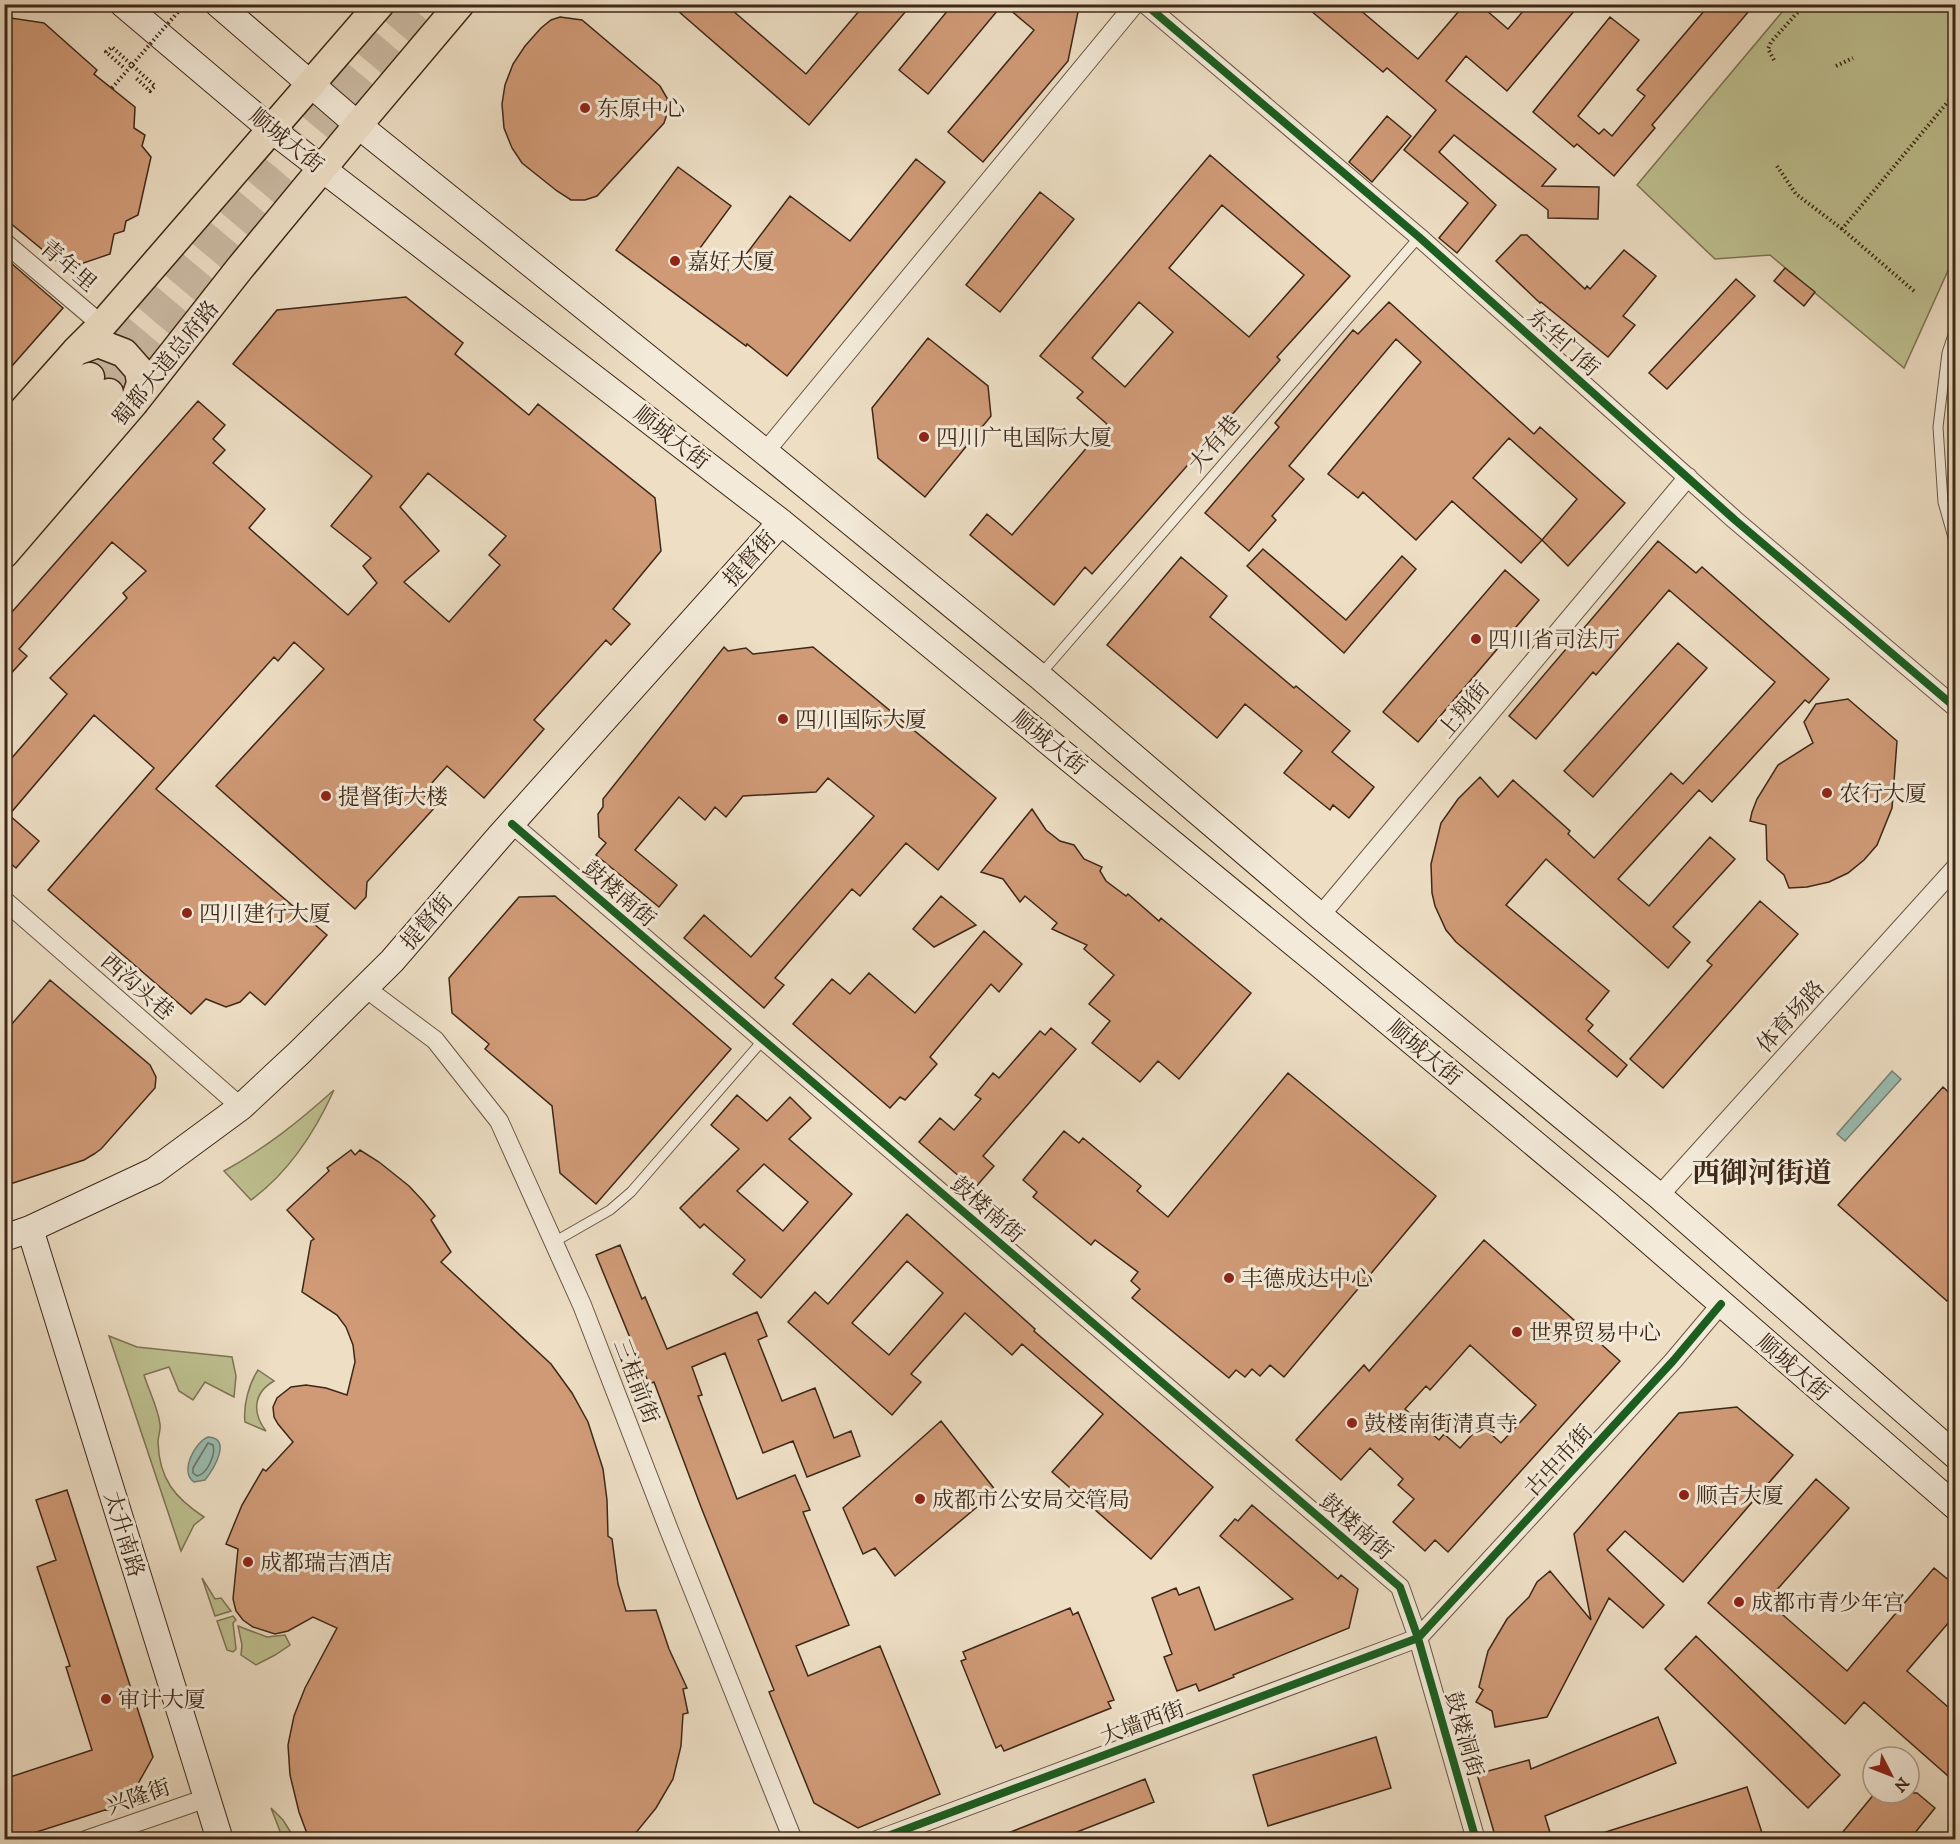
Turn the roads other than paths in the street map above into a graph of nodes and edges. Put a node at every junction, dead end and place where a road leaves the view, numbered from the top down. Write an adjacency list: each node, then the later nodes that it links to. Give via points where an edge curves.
1 (123, 4): 9 (main road, 顺城大街)
2 (218, 4): 7 (main road, 顺城大街)
3 (380, 4): 7 (main road)
4 (460, 4): 8 (main road, 蜀都大道总府路)
5 (1136, 4): 18 (street)
6 (1152, 7): 11 (street, 东华门街)
7 (311, 84): 8 (main road, 顺城大街); 9 (main road)
8 (357, 125): 10 (main road, 蜀都大道总府路); 18 (main road, 顺城大街)
9 (272, 130): 10 (main road, 顺城大街); 13 (main road)
10 (322, 169): 16 (main road, 蜀都大道总府路, via 240,267); 22 (main road, 顺城大街)
11 (1419, 237): 20 (street, 东华门街); 25 (lane, 大有巷)
12 (4, 242): 13 (street, 青年里)
13 (102, 325): 15 (main road)
14 (1956, 326): 23 (lane, via 1947,353 1938,427 1943,502)
15 (76, 351): 16 (main road, via 98,343 124,352 139,370 141,382); 17 (main road)
16 (110, 392): 19 (main road, 蜀都大道总府路); 21 (main road, 蜀都大道总府路); 24 (main road, 蜀都大道总府路)
17 (4, 432)
18 (765, 452): 25 (main road, 顺城大街)
19 (4, 474)
20 (1688, 477): 26 (street, 东华门街); 30 (street, 上翔街)
21 (4, 514)
22 (781, 522): 27 (main road, 提督街); 38 (main road, 顺城大街, via 1327,970)
23 (1956, 548)
24 (4, 554)
25 (1039, 676): 30 (main road, 顺城大街)
26 (1956, 708)
27 (512, 824): 31 (main road, 提督街, via 392,961); 32 (street, 鼓楼南街)
28 (1956, 867): 34 (street, 体育场路)
29 (4, 900): 33 (street, 西沟头巷)
30 (1320, 916): 34 (main road, 顺城大街)
31 (364, 987): 33 (main road, 提督街); 37 (street, 三桂前街, via 435,1041 499,1121)
32 (763, 1040): 37 (lane, via 631,1192 610,1210); 41 (street, 鼓楼南街, via 1400,1587)
33 (241, 1107): 35 (main road, 提督街, via 154,1171)
34 (1659, 1196): 39 (main road, 顺城大街)
35 (30, 1228): 36 (main road, 提督街); 42 (main road, 太升南路)
36 (4, 1238)
37 (554, 1242): 45 (street, 三桂前街)
38 (1721, 1304): 40 (main road, 顺城大街); 41 (street, 古中市街)
39 (1956, 1456)
40 (1956, 1506)
41 (1418, 1638): 46 (street, 大墙西街); 47 (street, 鼓楼洞街)
42 (207, 1798): 43 (street, 兴隆街); 44 (main road, 太升南路)
43 (86, 1839)
44 (220, 1839)
45 (793, 1839)
46 (878, 1839)
47 (1476, 1839)

